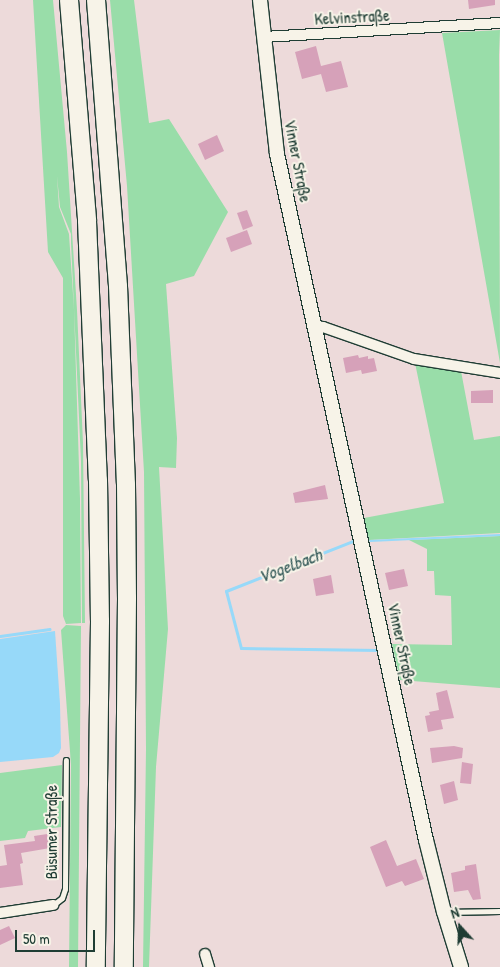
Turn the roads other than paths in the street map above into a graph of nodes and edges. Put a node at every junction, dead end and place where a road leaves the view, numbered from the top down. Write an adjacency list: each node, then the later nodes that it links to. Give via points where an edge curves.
1 (69, 0): 14 (highway, via 87,221 99,506)
2 (96, 0): 15 (highway, via 118,286 126,475)
3 (260, 0): 5 (street, Vinner Straße)
4 (500, 23): 5 (street, Kelvinstraße)
5 (264, 37): 6 (street, Vinner Straße, via 273,133)
6 (314, 326): 7 (street, via 414,359); 11 (street, Vinner Straße)
7 (500, 373)
8 (66, 760): 9 (lane, Büsumer Straße, via 65,889 62,898)
9 (53, 905): 12 (street, Büsumer Straße)
10 (500, 911): 11 (lane)
11 (444, 912): 17 (street, Vinner Straße)
12 (0, 913)
13 (205, 954): 16 (street)
14 (96, 967)
15 (124, 967)
16 (209, 967)
17 (461, 967)

